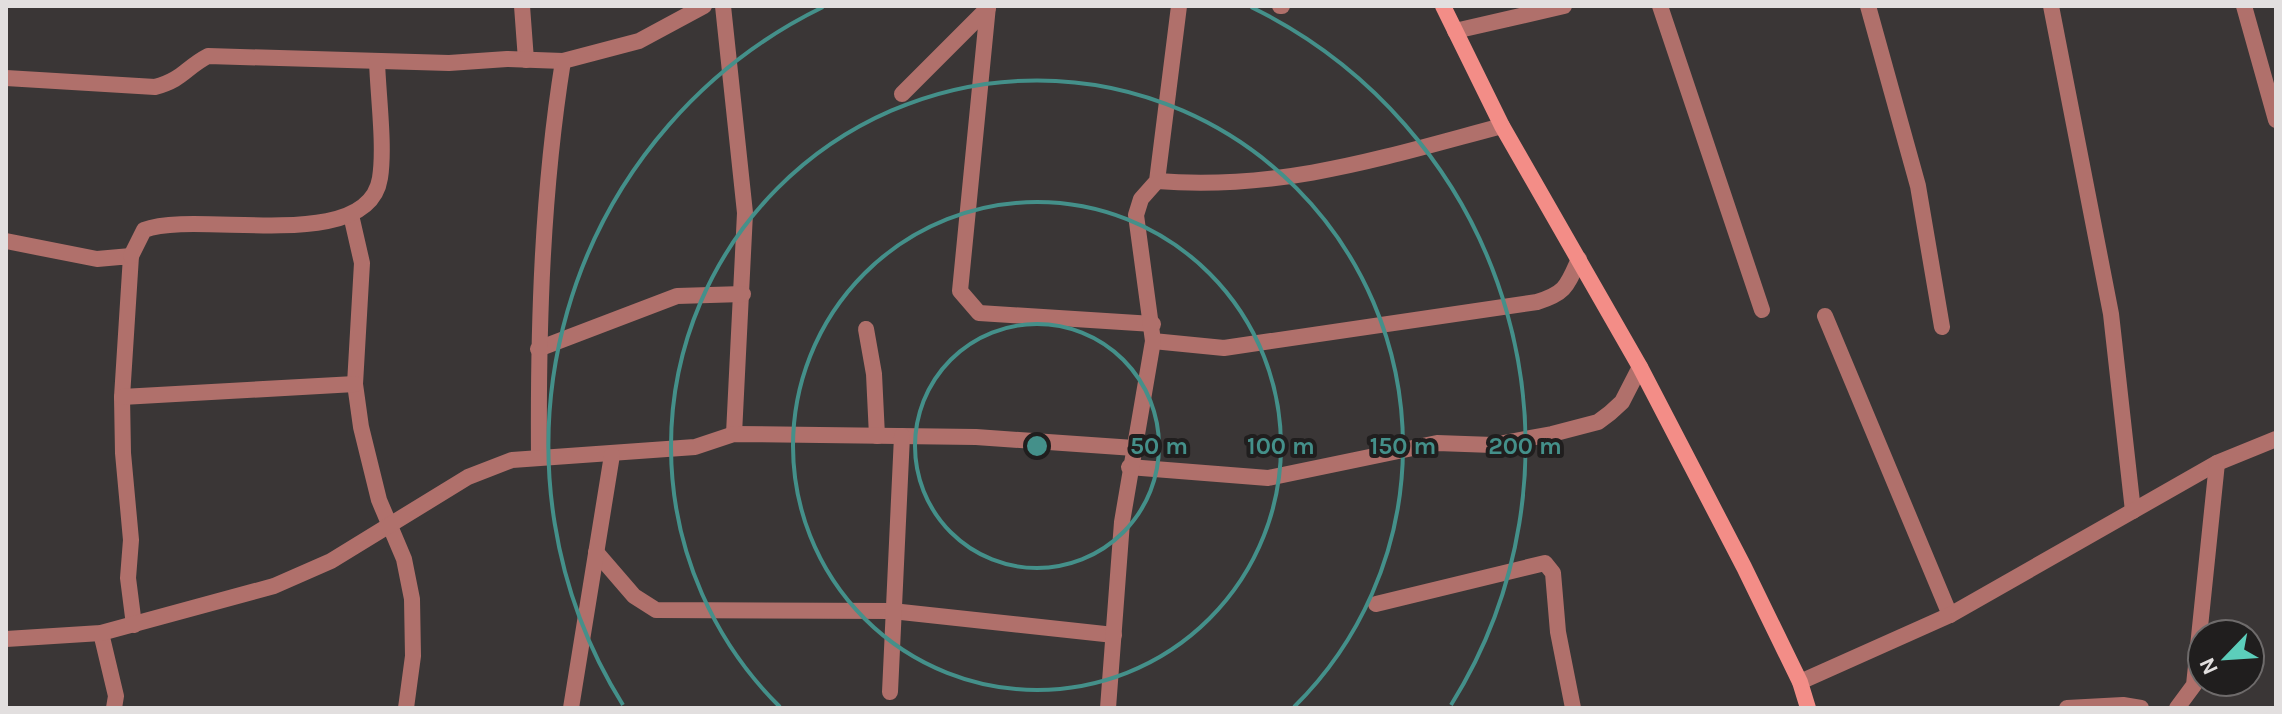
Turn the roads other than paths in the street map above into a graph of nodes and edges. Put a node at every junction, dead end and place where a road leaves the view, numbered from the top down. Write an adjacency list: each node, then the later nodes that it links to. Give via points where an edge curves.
1 (522, 6): 13 (street)
2 (704, 6): 15 (street, via 639,41)
3 (723, 6): 25 (street, via 745,213)
4 (1179, 6): 20 (street)
5 (1443, 6): 12 (street)
6 (1564, 6): 12 (street)
7 (1660, 6): 26 (street)
8 (1868, 6): 28 (street, via 1918,186)
9 (2051, 6): 44 (street, via 2111,314)
10 (2244, 6): 18 (street)
11 (988, 7): 17 (street); 30 (street, via 960,291 979,313)
12 (1455, 31): 19 (street)
13 (526, 60): 14 (street); 15 (street)
14 (377, 61): 16 (street, via 208,56 178,81 155,87); 21 (street, via 380,178 373,199)
15 (563, 61): 31 (street, via 551,132)
16 (6, 78)
17 (902, 94)
18 (2276, 120)
19 (1502, 126): 20 (street, via 1300,177 1211,185); 24 (street)
20 (1157, 181): 30 (street, via 1141,199 1136,215)
21 (351, 215): 23 (street, via 244,227 159,224 144,230); 33 (street, via 362,263)
22 (6, 241): 23 (street, via 97,259)
23 (131, 256): 34 (street)
24 (1579, 259): 30 (street, via 1567,287 1537,302 1224,348); 32 (street)
25 (743, 294): 31 (street, via 677,296); 35 (street)
26 (1762, 310)
27 (1825, 316): 49 (street)
28 (1942, 327)
29 (866, 329): 36 (street)
30 (1153, 332): 39 (street)
31 (538, 349): 41 (street)
32 (1640, 367): 43 (street, via 1622,402 1610,413 1598,422 1552,434 1493,445 1437,443 1268,478); 54 (street)
33 (355, 384): 34 (street); 45 (street, via 373,481)
34 (122, 397): 50 (street)
35 (734, 434): 36 (street); 40 (street, via 695,447)
36 (877, 436): 37 (street)
37 (902, 436): 39 (street); 48 (street)
38 (2276, 439): 42 (street)
39 (1134, 448): 43 (street)
40 (612, 455): 41 (street); 46 (street)
41 (539, 457): 45 (street, via 487,467)
42 (2217, 463): 44 (street); 64 (street, via 2194,685)
43 (1129, 467): 52 (street)
44 (2133, 511): 49 (street)
45 (391, 525): 50 (street, via 331,561 274,586); 57 (street, via 412,599 413,656)
46 (596, 552): 48 (street, via 634,596 656,610); 58 (street)
47 (1376, 604): 60 (street, via 1545,563 1553,573)
48 (892, 611): 52 (street); 55 (street)
49 (1950, 615): 54 (street)
50 (134, 625): 51 (street)
51 (101, 633): 53 (street); 56 (street, via 116,696)
52 (1114, 635): 59 (street)
53 (6, 639)
54 (1800, 682): 61 (street)
55 (890, 692)
56 (114, 708)
57 (406, 708)
58 (571, 708)
59 (1108, 708)
60 (1573, 708)
61 (1808, 708)
62 (2067, 708): 63 (street)
63 (2141, 708)
64 (2177, 708)

